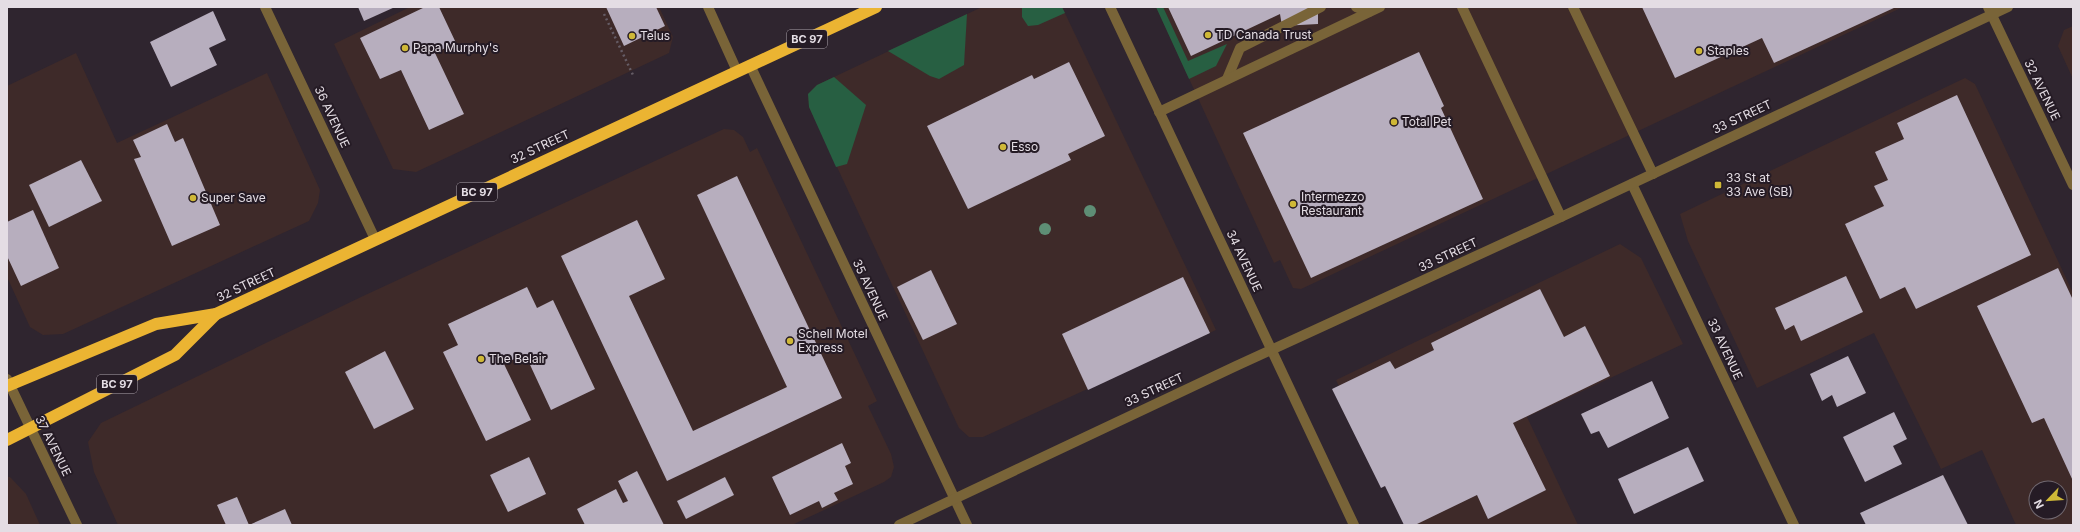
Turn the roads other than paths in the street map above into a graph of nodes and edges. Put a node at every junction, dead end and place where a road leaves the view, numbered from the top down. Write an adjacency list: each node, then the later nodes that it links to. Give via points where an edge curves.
1 (265, 7): 21 (street, 36 AVENUE)
2 (708, 7): 14 (street)
3 (876, 7): 13 (highway, 32 STREET / BC 97)
4 (1110, 7): 16 (street, 34 AVENUE)
5 (1322, 7): 15 (street, via 1240,48)
6 (1356, 7): 12 (street)
7 (1380, 7): 12 (street)
8 (1462, 7): 20 (street)
9 (1573, 7): 17 (street)
10 (2008, 7): 11 (street, 33 STREET)
11 (1990, 11): 17 (street, 33 STREET); 19 (street, 32 AVENUE)
12 (1369, 12): 15 (street)
13 (750, 65): 14 (highway, 32 STREET / BC 97); 27 (street, 35 AVENUE)
14 (737, 71): 21 (highway, 32 STREET / BC 97)
15 (1227, 80): 16 (street)
16 (1160, 112): 23 (street, 34 AVENUE)
17 (1653, 174): 18 (street, 33 STREET)
18 (1632, 184): 20 (street, 33 STREET); 32 (street, 33 AVENUE)
19 (2073, 185)
20 (1562, 217): 23 (street, 33 STREET)
21 (375, 239): 22 (highway, 32 STREET / BC 97)
22 (216, 314): 24 (highway, 32 STREET / BC 97, via 156,324); 25 (highway, 32 STREET / BC 97, via 175,355)
23 (1271, 350): 27 (street, 33 STREET); 31 (street, 34 AVENUE)
24 (8, 383): 25 (street, 37 AVENUE)
25 (29, 428): 26 (highway, 32 STREET / BC 97); 28 (street, 37 AVENUE)
26 (7, 440)
27 (955, 499): 29 (street, 33 STREET); 30 (street, 35 AVENUE)
28 (77, 525)
29 (899, 525)
30 (967, 525)
31 (1354, 525)
32 (1794, 525)

